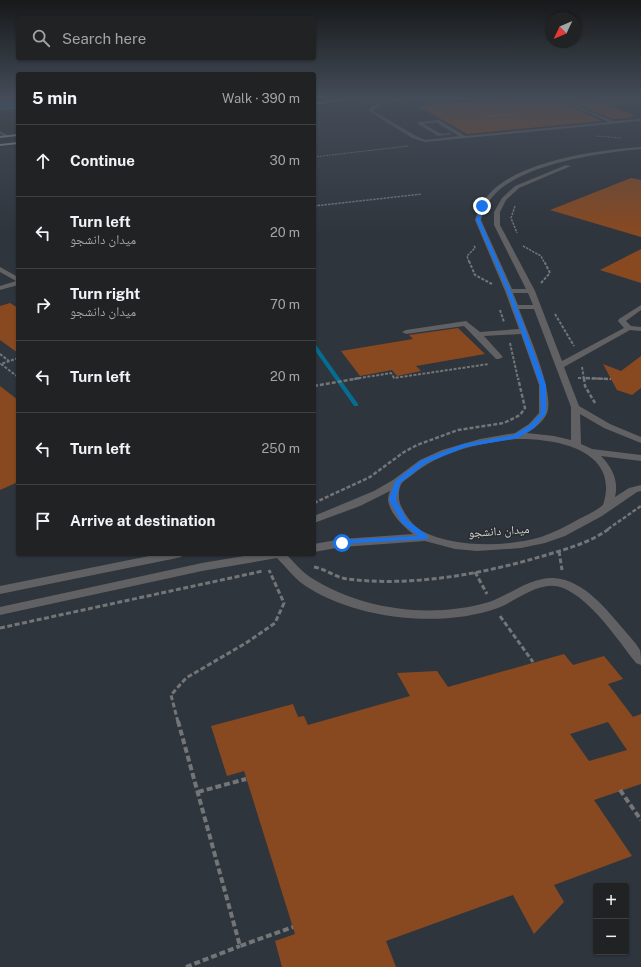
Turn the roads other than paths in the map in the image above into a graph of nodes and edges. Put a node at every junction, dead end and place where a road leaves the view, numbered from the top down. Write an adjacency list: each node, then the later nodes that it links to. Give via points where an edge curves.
1 (16, 143): 2 (main road)
2 (0, 145)
3 (641, 148): 9 (lane, via 598,153 548,165 513,179 495,191 482,206 478,220)
4 (641, 152): 10 (lane, via 564,167 517,187 504,199 496,212 497,225)
5 (0, 269): 6 (lane)
6 (16, 280)
7 (16, 282): 8 (lane)
8 (0, 288)
9 (509, 291): 10 (lane); 11 (lane)
10 (531, 291): 12 (lane)
11 (515, 306): 12 (lane); 16 (lane)
12 (537, 307): 20 (lane)
13 (641, 307): 14 (lane, via 622,321)
14 (629, 328): 15 (lane); 20 (lane)
15 (641, 329)
16 (524, 331): 18 (lane); 22 (lane, via 543,385 543,413 532,426)
17 (406, 332): 18 (lane, via 466,323)
18 (478, 334): 19 (lane)
19 (499, 357)
20 (560, 366): 21 (lane)
21 (575, 407): 23 (lane, via 612,429); 24 (lane)
22 (516, 436): 24 (lane, via 532,436); 27 (lane, via 465,445 439,455 413,468)
23 (641, 440)
24 (576, 446): 25 (lane)
25 (590, 452): 26 (lane); 29 (lane, via 611,479 613,488)
26 (641, 458)
27 (397, 482): 30 (lane, via 353,505); 31 (lane, میدان دانشجو, via 393,500 405,522)
28 (641, 488): 29 (lane, میدان دانشجو, via 633,490)
29 (608, 506): 31 (lane, میدان دانشجو, via 557,536 530,544 477,548 450,545)
30 (316, 519)
31 (425, 537): 32 (lane, via 342,543)
32 (316, 548)
33 (168, 556): 36 (lane)
34 (267, 556): 37 (lane, via 202,567)
35 (281, 556): 38 (lane, via 305,579 342,598 393,612 449,614 493,605 533,587 555,582 576,589)
36 (0, 590)
37 (0, 611)
38 (641, 660)

